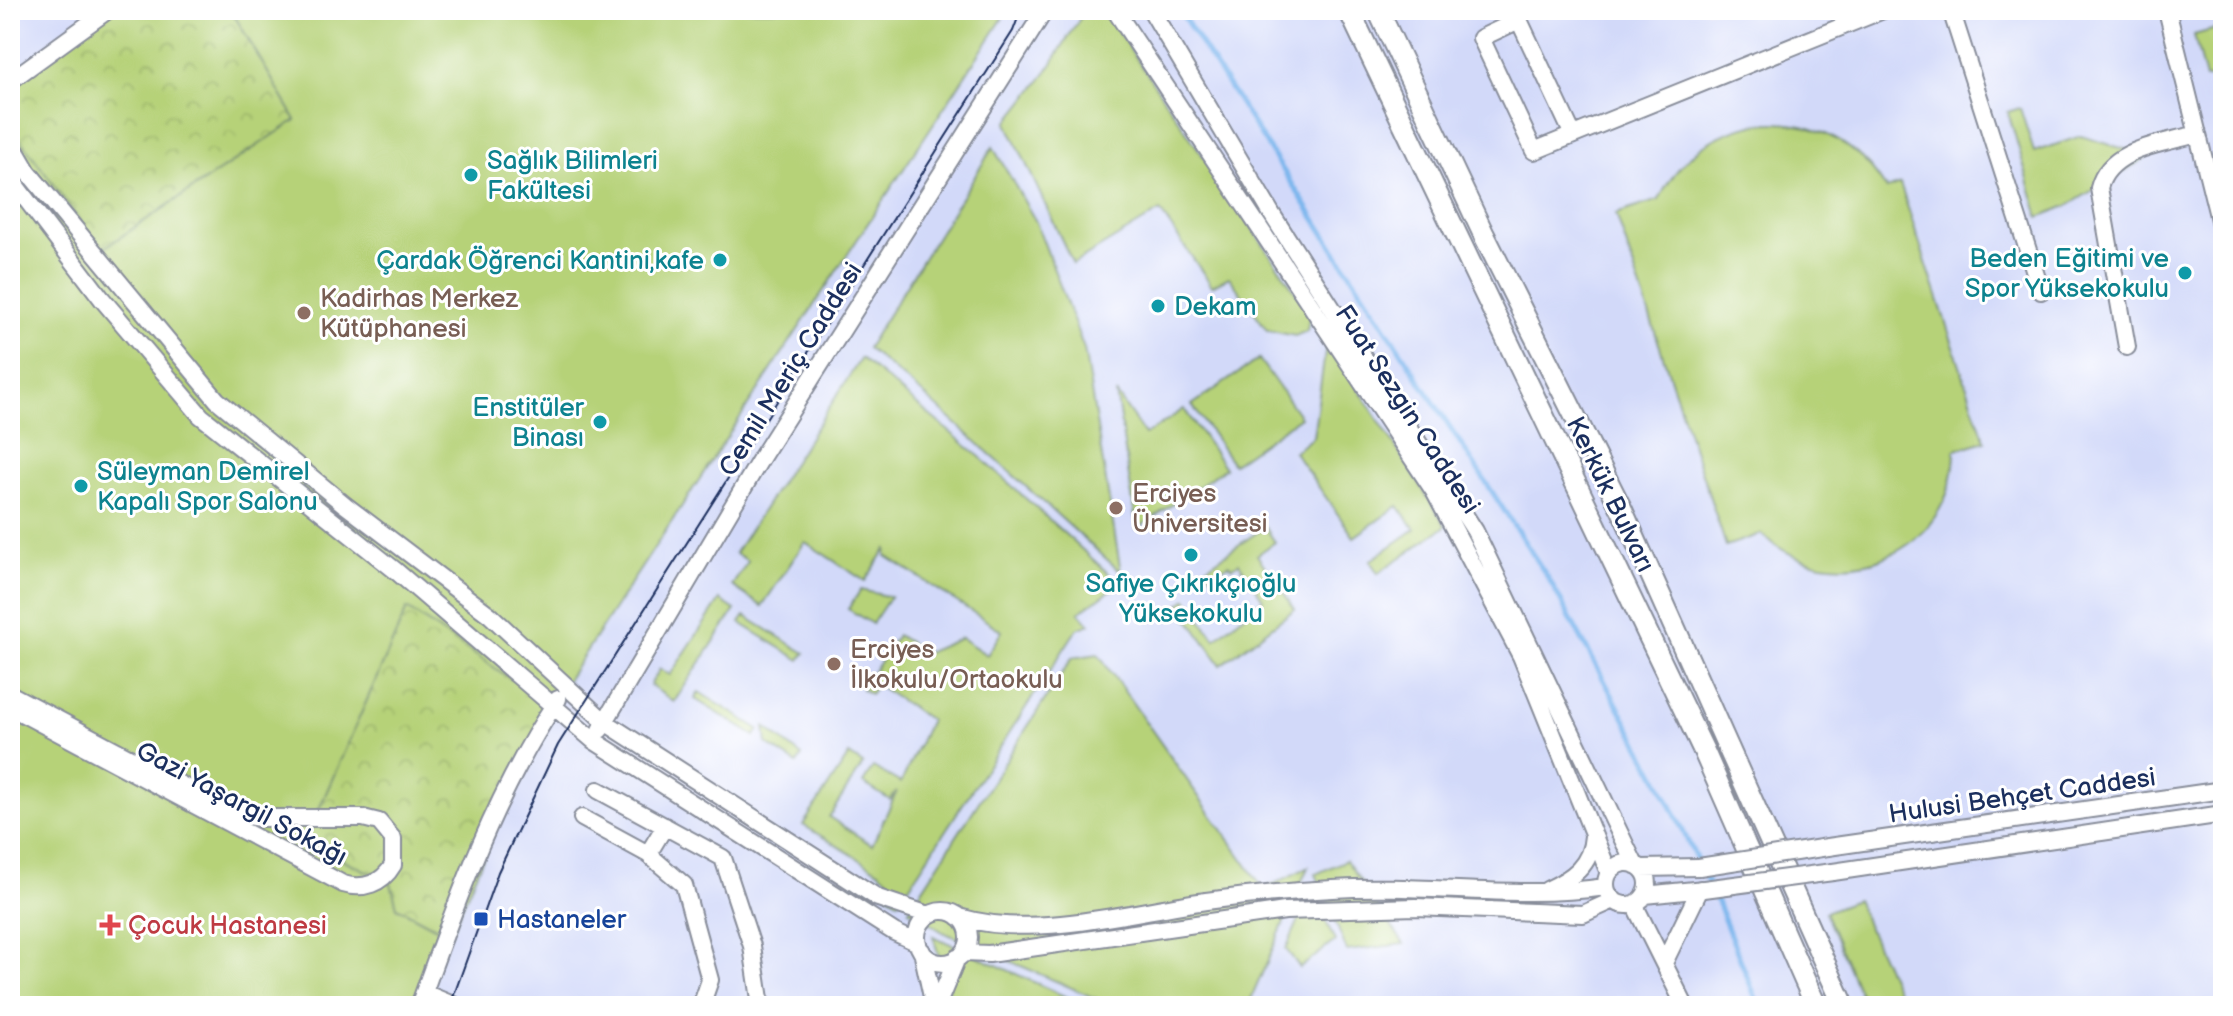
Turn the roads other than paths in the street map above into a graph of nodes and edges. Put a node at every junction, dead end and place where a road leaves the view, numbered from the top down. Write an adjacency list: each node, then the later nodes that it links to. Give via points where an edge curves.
1 (108, 10): 13 (street)
2 (1039, 10): 12 (street)
3 (1045, 10): 12 (street)
4 (1053, 10): 12 (street)
5 (1115, 10): 32 (street, Fuat Sezgin Caddesi, via 1434,491 1521,656)
6 (1151, 10): 34 (street, Fuat Sezgin Caddesi, via 1273,216 1475,531)
7 (1349, 10): 50 (main road, Kerkük Bulvarı, via 1697,735)
8 (1378, 10): 51 (main road, Kerkük Bulvarı, via 1622,510)
9 (1883, 10): 15 (street)
10 (1951, 10): 19 (street)
11 (2167, 10): 14 (street)
12 (1024, 45): 25 (street, Cemil Meriç Caddesi, via 772,442)
13 (10, 81)
14 (2197, 134): 18 (street); 20 (street, via 2121,157 2101,181)
15 (1573, 135): 15 (street, via 1519,20 1481,38 1534,151)
16 (10, 141): 21 (street, via 28,172 217,400 490,615)
17 (10, 178): 23 (street, via 201,416 396,571)
18 (2223, 236)
19 (2041, 291)
20 (2127, 347)
21 (565, 688): 23 (street); 25 (street)
22 (10, 694): 24 (street, Gazi Yaşargil Sokağı, via 234,813 379,822 393,839 393,865 373,883 343,884)
23 (553, 706): 26 (street); 44 (street, via 501,797)
24 (10, 707)
25 (605, 722): 26 (street, Cemil Meriç Caddesi); 39 (street, via 866,891)
26 (593, 740): 41 (street)
27 (598, 790): 31 (street)
28 (2223, 790): 34 (street, Hulusi Behçet Caddesi, bridge, via 1699,867)
29 (2223, 814): 36 (street, Hulusi Behçet Caddesi, bridge)
30 (582, 818): 33 (street)
31 (665, 826): 33 (street); 47 (street, via 723,858 752,946)
32 (1594, 834): 35 (street, Fuat Sezgin Caddesi); 37 (street, via 1583,867)
33 (648, 854): 46 (street, via 684,885 710,980)
34 (1638, 866): 35 (street, Hulusi Behçet Caddesi, via 1621,864); 38 (street, Fuat Sezgin Caddesi, via 1648,881)
35 (1609, 881): 37 (street); 38 (street, Hulusi Behçet Caddesi); 42 (street, via 1583,914 1416,907 1297,910)
36 (1702, 889): 38 (street, Hulusi Behçet Caddesi); 43 (street)
37 (1541, 893): 40 (street, via 1334,889 1044,923 982,923)
38 (1640, 900): 43 (street)
39 (929, 915): 40 (street, via 944,911); 41 (street, via 919,927)
40 (959, 917): 42 (street, via 968,930)
41 (920, 947): 42 (street, via 934,961); 48 (street)
42 (960, 956): 48 (street)
43 (1664, 963): 49 (street)
44 (421, 1000): 45 (street)
45 (455, 1006)
46 (701, 1006)
47 (761, 1006)
48 (936, 1006)
49 (1685, 1006)
50 (1816, 1006)
51 (1844, 1006)

